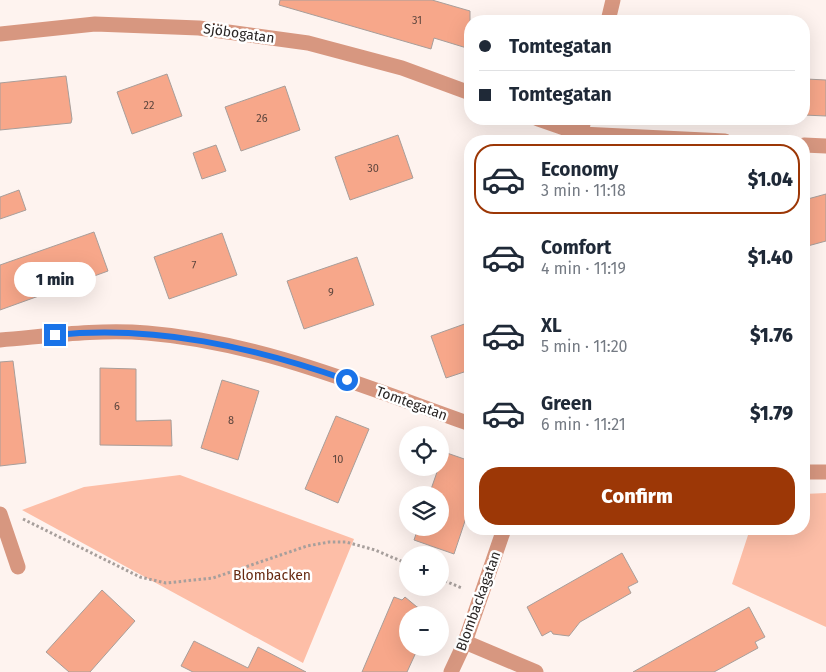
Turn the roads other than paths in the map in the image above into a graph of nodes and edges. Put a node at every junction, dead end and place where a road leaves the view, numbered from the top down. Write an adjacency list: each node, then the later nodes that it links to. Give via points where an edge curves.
1 (613, 0): 2 (street)
2 (609, 15)
3 (0, 34): 4 (street, Sjöbogatan, via 95,24 199,28 308,43 402,68)
4 (464, 91)
5 (552, 125): 6 (street)
6 (574, 135)
7 (810, 145): 8 (street)
8 (826, 146)
9 (0, 340): 10 (street, Tomtegatan, via 73,333 146,333 214,342 312,368)
10 (464, 422)
11 (810, 472): 12 (street)
12 (826, 472)
13 (0, 514): 15 (street)
14 (502, 535): 16 (street, Blombackagatan)
15 (18, 567)
16 (465, 642): 17 (street, Blombackagatan); 18 (street)
17 (451, 672)
18 (536, 672)

